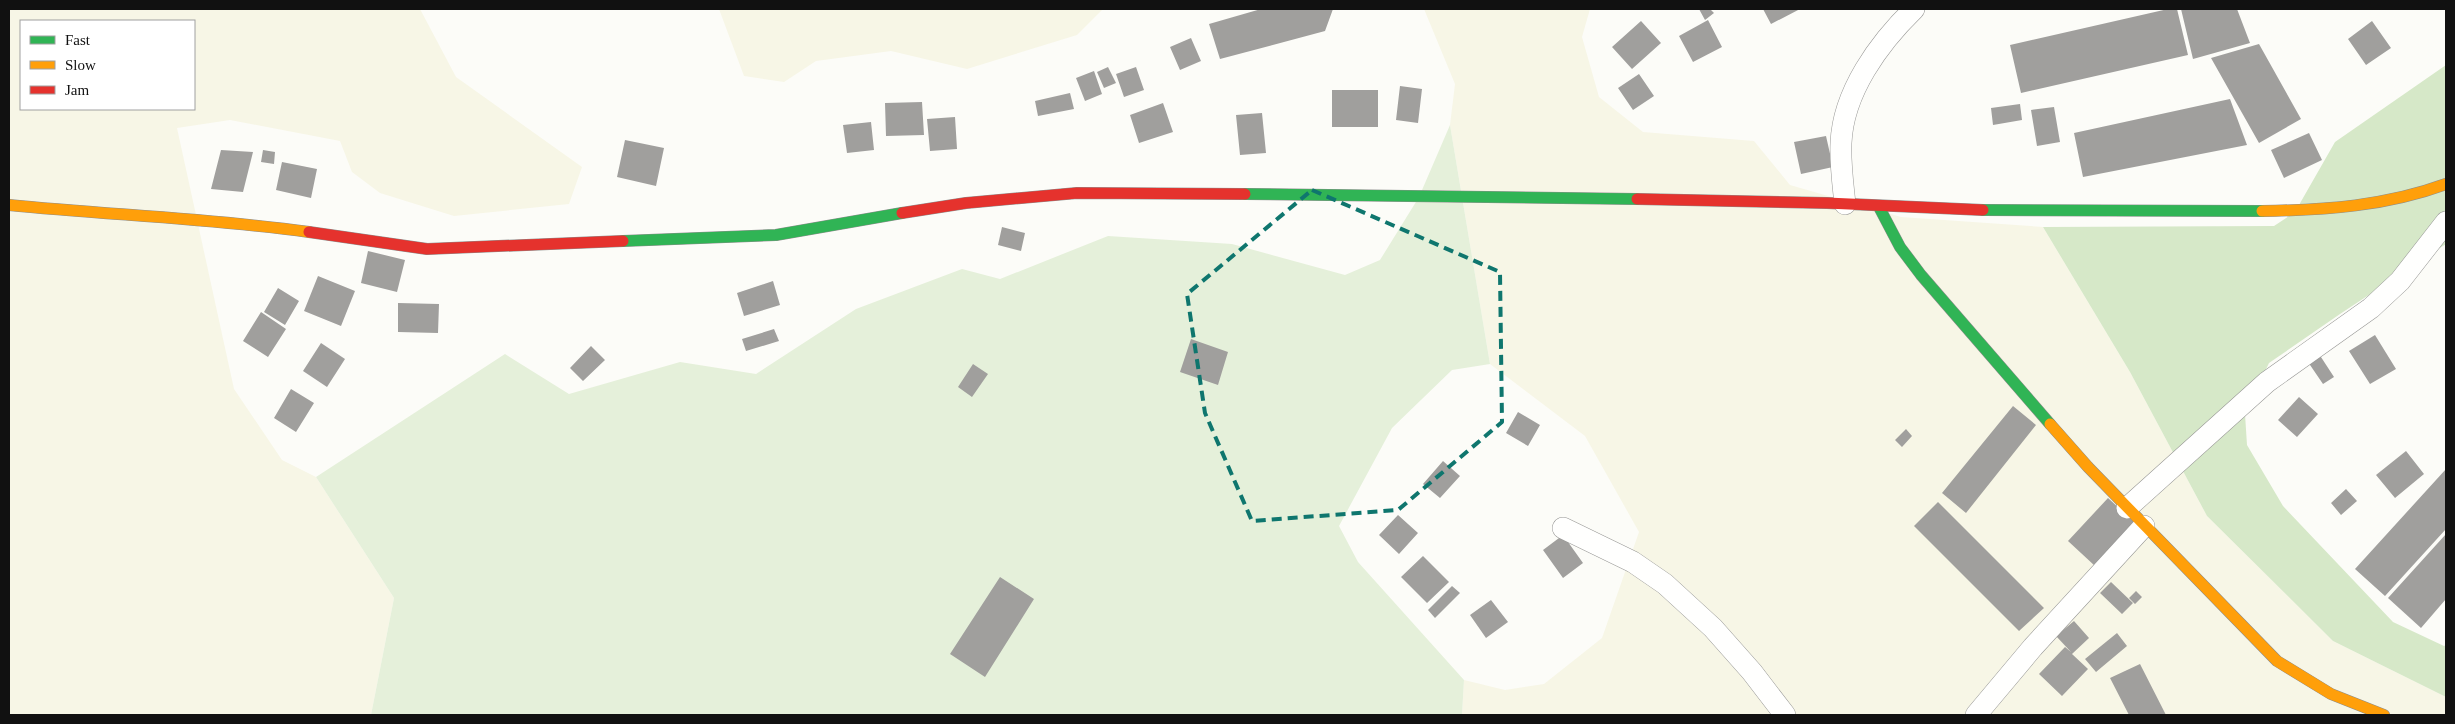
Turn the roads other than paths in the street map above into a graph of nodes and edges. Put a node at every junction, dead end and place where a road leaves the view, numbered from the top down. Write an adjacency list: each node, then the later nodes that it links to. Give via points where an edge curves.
1 (1914, 9): 3 (street, via 1878,48 1851,99 1841,142)
2 (2446, 184): 5 (street, via 2388,203 2316,210 2177,212)
3 (1845, 204): 4 (street, via 1446,195 1077,193 966,203 776,235 427,249 251,224 116,216); 5 (street)
4 (9, 205)
5 (1879, 207): 7 (street, via 1900,247 1920,275 2088,468)
6 (2446, 222): 7 (street, via 2400,281 2371,308 2267,382)
7 (2127, 508): 8 (street)
8 (2144, 526): 11 (street, via 2033,646); 12 (street, via 2277,662 2331,694)
9 (1563, 528): 10 (street, via 1633,562 1665,584 1713,628)
10 (1785, 715)
11 (1976, 715)
12 (2384, 715)

